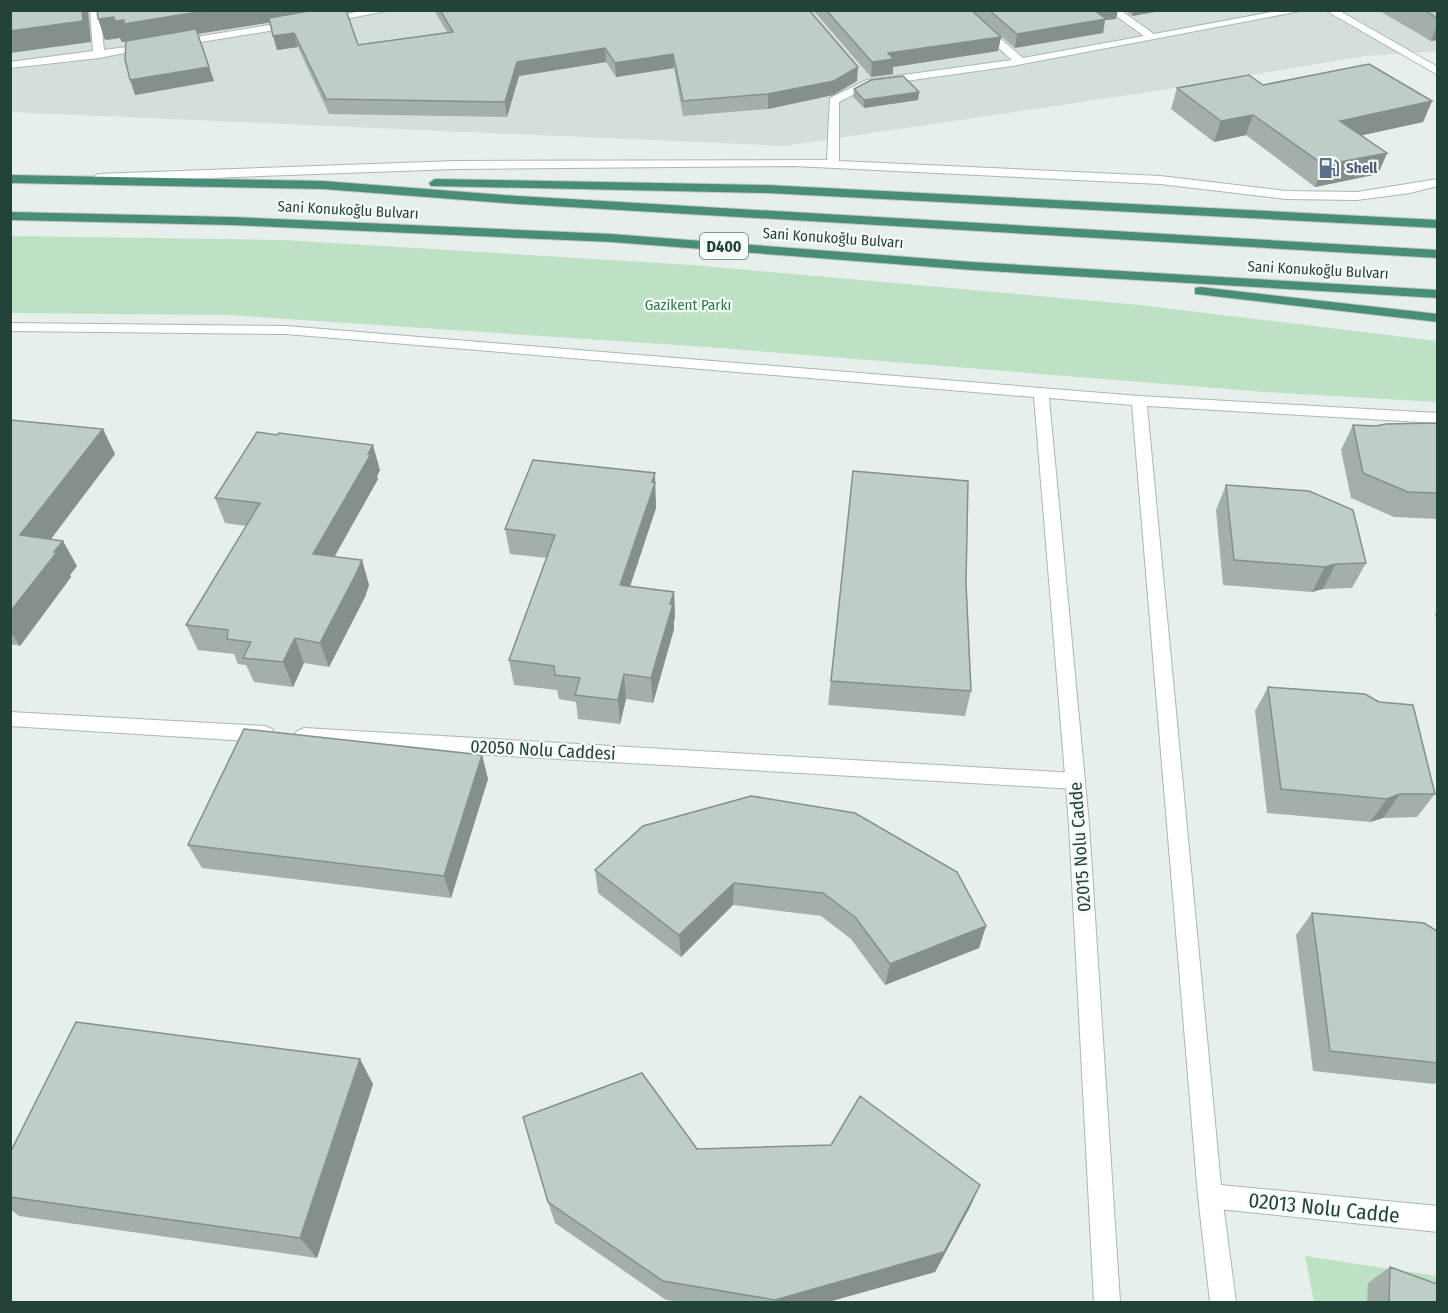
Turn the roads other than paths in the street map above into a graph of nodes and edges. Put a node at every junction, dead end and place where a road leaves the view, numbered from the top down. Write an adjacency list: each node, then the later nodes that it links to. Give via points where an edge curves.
1 (94, 10): 13 (street)
2 (386, 10): 8 (street)
3 (961, 10): 14 (street)
4 (1113, 10): 10 (street)
5 (1255, 10): 9 (street)
6 (1300, 10): 9 (street)
7 (1330, 10): 16 (street)
8 (367, 12): 11 (street)
9 (1265, 17): 10 (street)
10 (1152, 37): 14 (street)
11 (169, 44)
12 (157, 46): 13 (street)
13 (99, 55): 15 (street)
14 (1020, 61): 18 (street)
15 (10, 64)
16 (1437, 72)
17 (859, 74): 18 (street)
18 (867, 83): 19 (street, via 834,100)
19 (833, 163): 20 (street, via 455,165); 22 (street, via 1160,180 1286,195 1357,196)
20 (96, 178): 21 (highway, Sani Konukoğlu Bulvarı / D400); 23 (highway, Sani Konukoğlu Bulvarı / D400)
21 (10, 179)
22 (1437, 182)
23 (323, 185): 25 (highway, via 430,182 767,189); 26 (highway, Sani Konukoğlu Bulvarı / D400)
24 (10, 216): 27 (highway, Sani Konukoğlu Bulvarı / D400, via 232,221 611,238)
25 (1437, 225)
26 (1437, 254)
27 (972, 266): 28 (highway, Sani Konukoğlu Bulvarı / D400); 29 (highway)
28 (1437, 294)
29 (1437, 318)
30 (10, 327): 31 (street, via 286,330)
31 (1041, 393): 32 (street); 35 (street, 02015 Nolu Cadde)
32 (1139, 401): 33 (street); 36 (street)
33 (1437, 418)
34 (10, 719): 35 (street, 02050 Nolu Caddesi)
35 (1075, 781): 38 (street, 02015 Nolu Cadde)
36 (1210, 1196): 37 (street, 02013 Nolu Cadde); 39 (street)
37 (1437, 1219)
38 (1107, 1302)
39 (1223, 1302)

